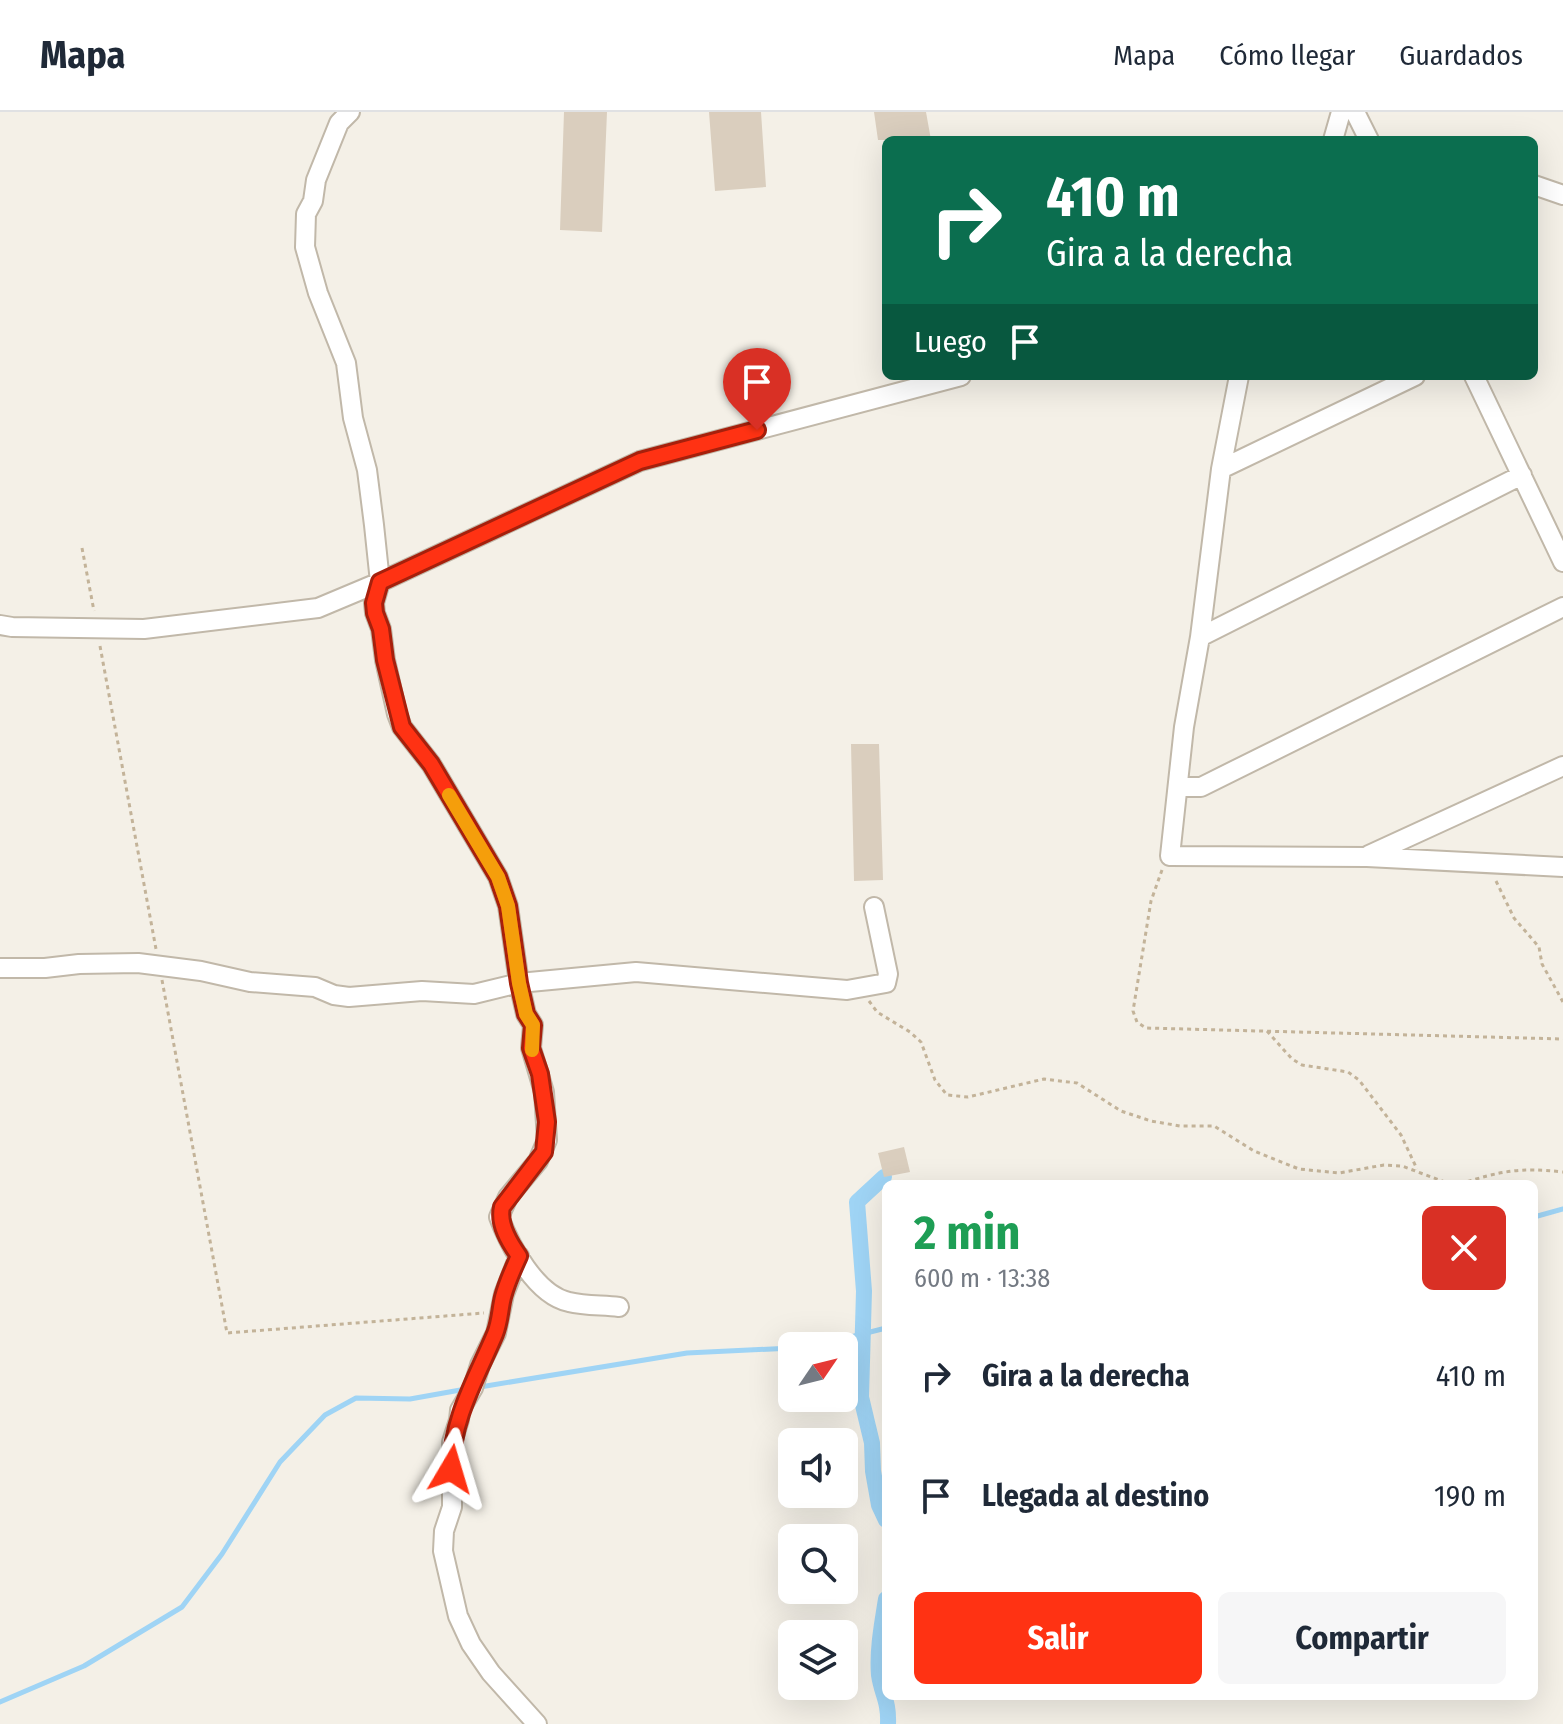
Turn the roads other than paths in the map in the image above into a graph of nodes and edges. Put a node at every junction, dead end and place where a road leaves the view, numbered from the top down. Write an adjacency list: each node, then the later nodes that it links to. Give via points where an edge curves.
1 (350, 112): 15 (street, via 339,123 316,180 306,214 305,247 346,363 367,470)
2 (1341, 112): 4 (street)
3 (1355, 112): 5 (street)
4 (1334, 136)
5 (1367, 136)
6 (1538, 186): 7 (street)
7 (1563, 194)
8 (946, 380): 15 (street, via 640,461)
9 (1238, 380): 12 (street)
10 (1407, 380): 12 (street)
11 (1476, 380): 13 (street)
12 (1221, 469): 18 (street)
13 (1522, 475): 14 (street); 18 (street)
14 (1563, 562)
15 (380, 582): 17 (street, via 318,608 144,629); 25 (street, via 375,613 397,714 498,877 508,906)
16 (1563, 607): 20 (street, via 1201,787)
17 (0, 625)
18 (1200, 637): 20 (street)
19 (1563, 766): 21 (street)
20 (1179, 787): 21 (street, via 1170,856)
21 (1367, 857): 22 (street)
22 (1563, 867)
23 (874, 907): 25 (street, via 888,974 886,983 860,989 636,972)
24 (0, 968): 25 (street, via 111,962 315,987 349,997 422,991 474,994)
25 (519, 983): 26 (street, via 533,1025 531,1048 547,1122 544,1152 499,1217)
26 (519, 1256): 27 (street, via 556,1297); 28 (street, via 496,1333 460,1410 452,1442 452,1507 443,1551 458,1616 471,1644)
27 (619, 1307)
28 (537, 1724)

